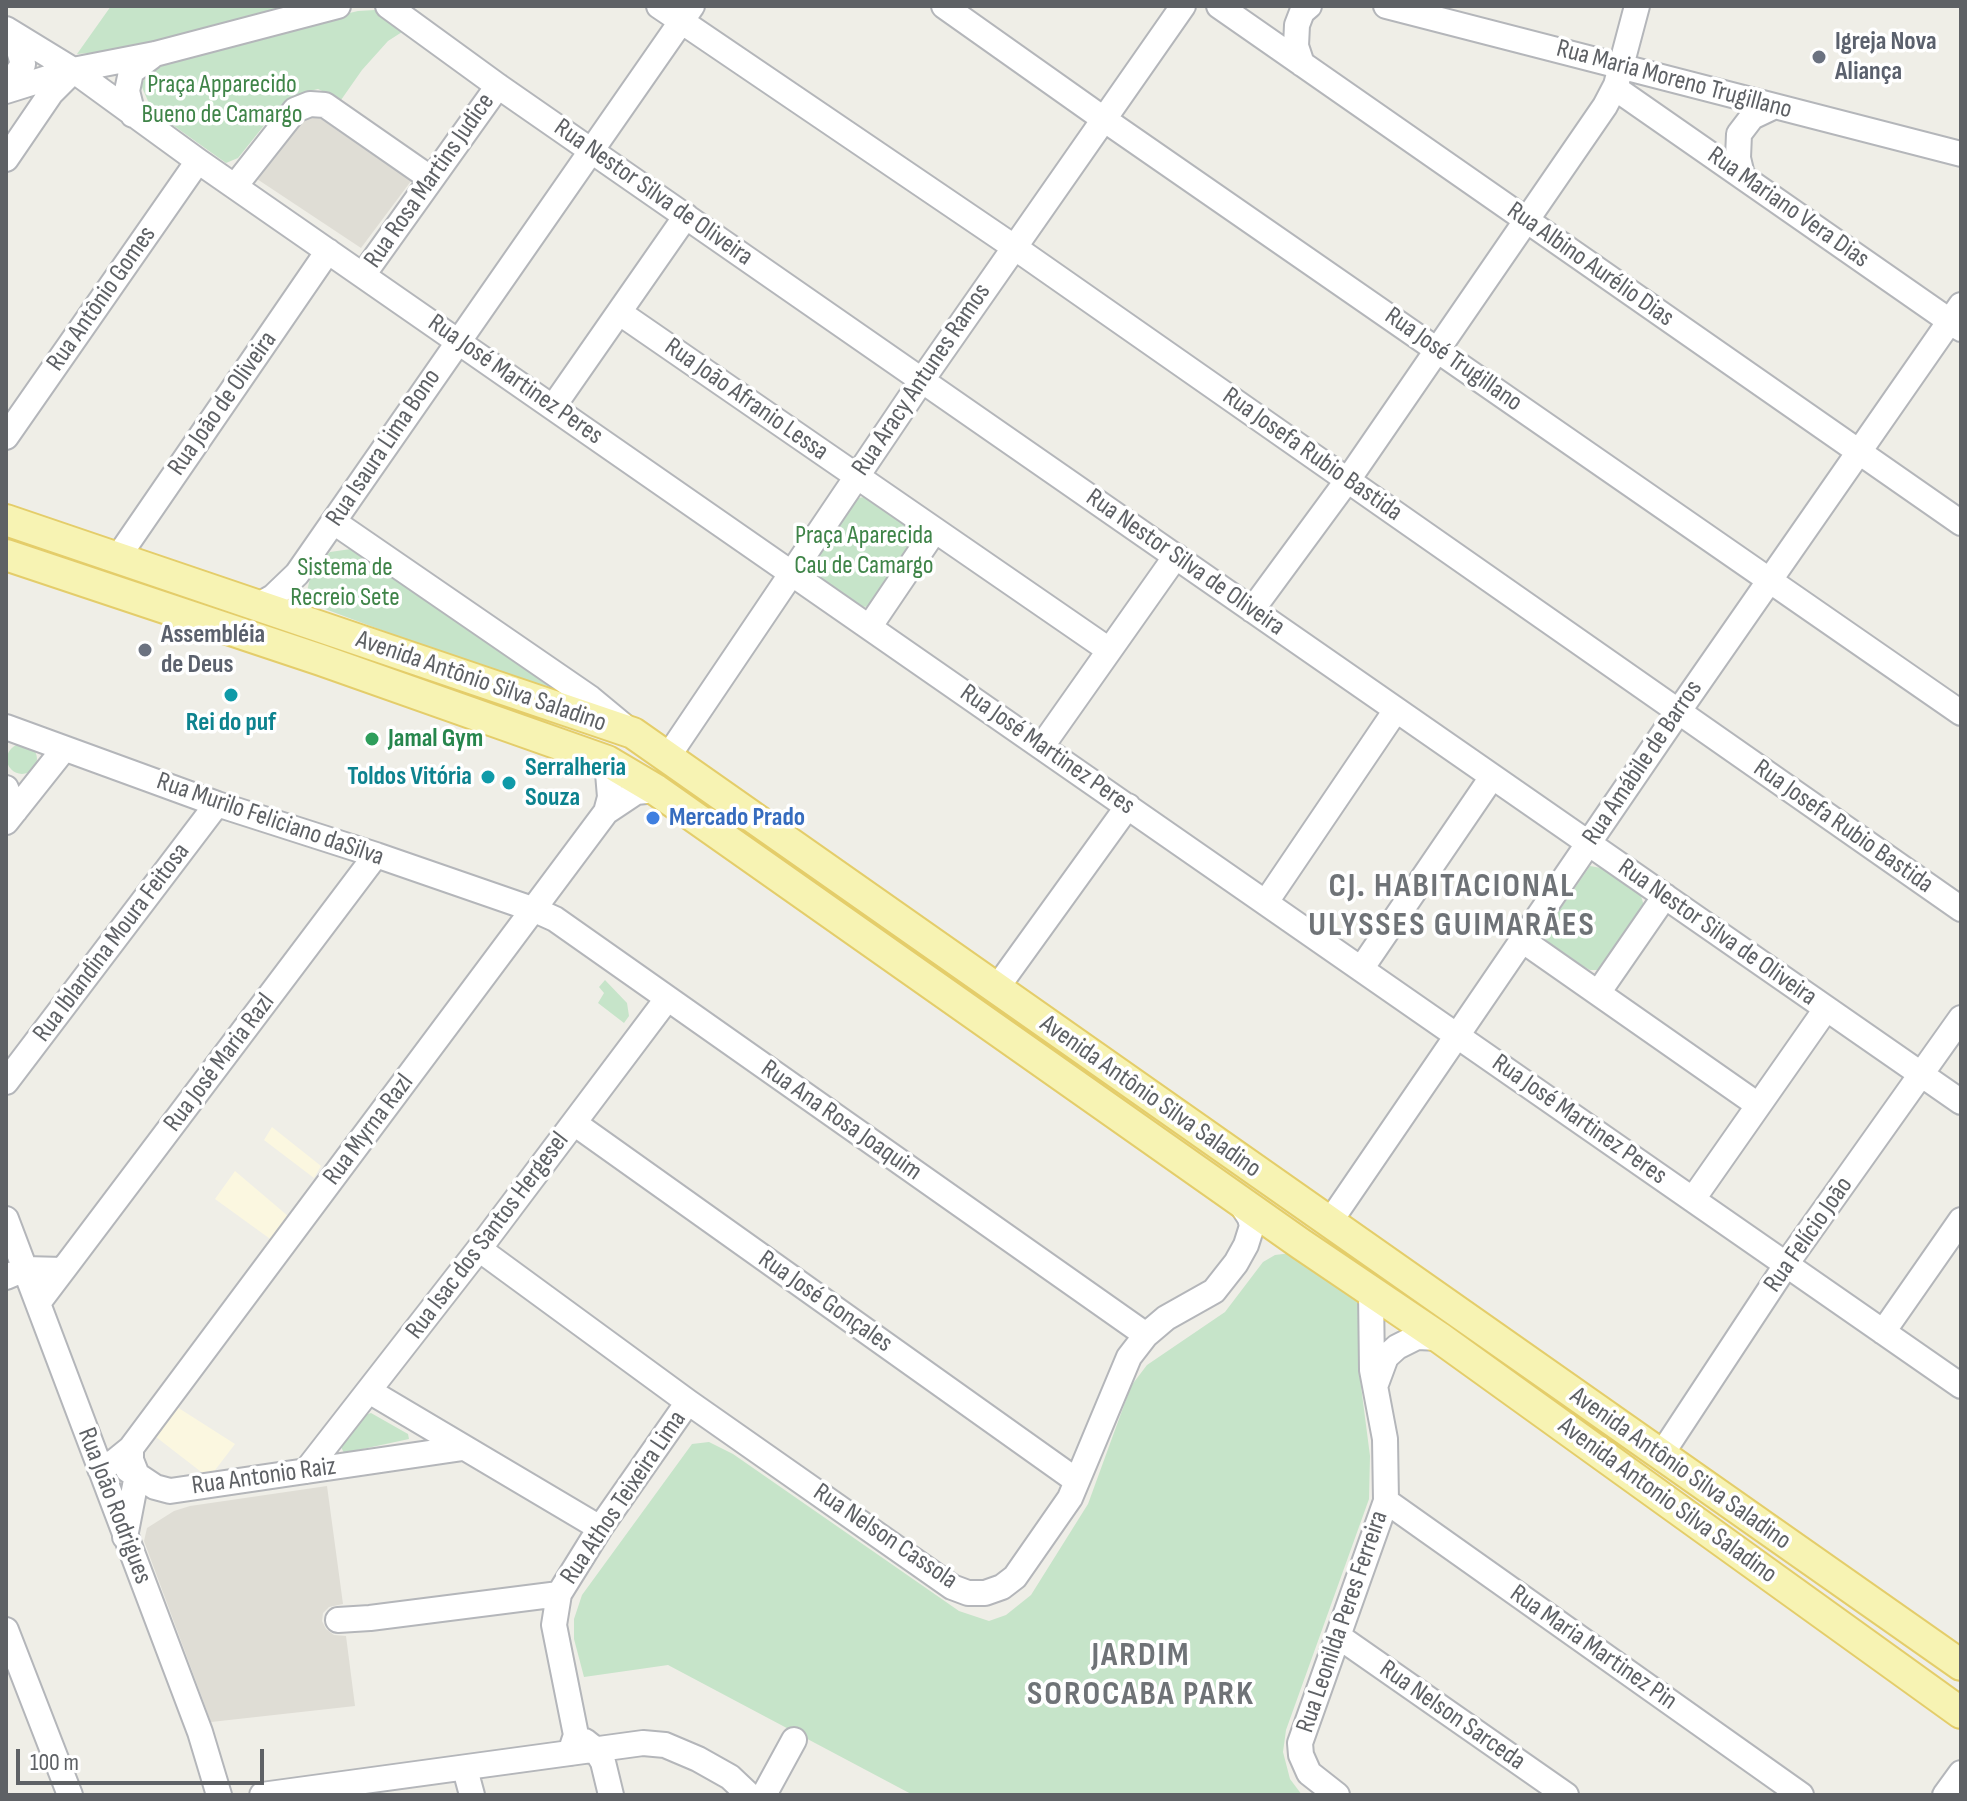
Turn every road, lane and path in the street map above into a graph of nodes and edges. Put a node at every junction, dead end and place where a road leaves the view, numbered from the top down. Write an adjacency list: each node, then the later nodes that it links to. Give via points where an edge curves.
1 (338, 6): 13 (street)
2 (388, 6): 11 (street, Rua Nestor Silva de Oliveira)
3 (659, 6): 10 (street, Rua Josefa Rubio Bastida)
4 (944, 6): 21 (street, Rua José Trugillano)
5 (1183, 6): 21 (street, Rua Aracy Antunes Ramos)
6 (1219, 6): 14 (street, Rua Albino Aurélio Dias)
7 (1309, 6): 14 (street, via 1297,25)
8 (1386, 6): 16 (street, Rua Maria Moreno Trugillano)
9 (1637, 6): 16 (street)
10 (686, 13): 22 (street, Rua Isaura Lima Bono); 31 (street, Rua Josefa Rubio Bastida)
11 (408, 14): 17 (street, Rua Nestor Silva de Oliveira)
12 (6, 29): 15 (street, Rua José Martinez Peres); 18 (street, Rua José Martinez Peres, via 23,64)
13 (155, 54): 15 (street); 20 (street, via 131,72 127,91)
14 (1302, 64): 30 (street, Rua Albino Aurélio Dias)
15 (73, 70): 18 (street); 20 (street, Rua José Martinez Peres); 24 (street)
16 (1618, 77): 19 (street, Rua Maria Moreno Trugillano); 26 (street, Rua Mariano Vera Dias); 30 (street)
17 (498, 86): 22 (street, Rua Nestor Silva de Oliveira); 27 (street, Rua Rosa Martins Judice)
18 (6, 91)
19 (1773, 107): 23 (street, Rua Maria Moreno Trugillano); 26 (street, via 1752,117 1739,134)
20 (133, 115): 25 (street, Rua José Martinez Peres)
21 (1105, 120): 31 (street, Rua Aracy Antunes Ramos); 37 (street, Rua José Trugillano)
22 (592, 150): 29 (street, Rua Nestor Silva de Oliveira); 36 (street, Rua Isaura Lima Bono)
23 (1961, 154)
24 (6, 159)
25 (198, 161): 28 (street, Rua José Martinez Peres); 40 (street, Rua Antônio Gomes)
26 (1742, 175): 35 (street, Rua Mariano Vera Dias)
27 (430, 178): 28 (street, via 325,105 310,104 295,110); 33 (street, Rua Rosa Martins Judice)
28 (235, 186): 32 (street, Rua José Martinez Peres)
29 (686, 216): 34 (street); 38 (street, Rua Nestor Silva de Oliveira)
30 (1527, 221): 37 (street); 41 (street, Rua Albino Aurélio Dias)
31 (1014, 247): 38 (street, Rua Aracy Antunes Ramos); 43 (street, Rua Josefa Rubio Bastida)
32 (328, 251): 33 (street, Rua José Martinez Peres); 50 (street, Rua João de Oliveira)
33 (363, 275): 36 (street, Rua José Martinez Peres)
34 (620, 313): 39 (street); 42 (street, Rua João Afranio Lessa)
35 (1957, 319): 41 (street, Rua Amábile de Barros)
36 (458, 340): 39 (street, Rua José Martinez Peres); 45 (street, Rua Isaura Lima Bono)
37 (1437, 348): 43 (street); 53 (street, Rua José Trugillano)
38 (922, 380): 42 (street, Rua Aracy Antunes Ramos); 49 (street, Rua Nestor Silva de Oliveira)
39 (553, 407): 51 (street, Rua José Martinez Peres)
40 (6, 437)
41 (1858, 452): 46 (street, Rua Albino Aurélio Dias); 53 (street, Rua Amábile de Barros)
42 (856, 476): 47 (street, Rua João Afranio Lessa); 51 (street, Rua Aracy Antunes Ramos)
43 (1347, 480): 55 (street); 61 (street, Rua Josefa Rubio Bastida)
44 (6, 520): 50 (main road)
45 (334, 522): 52 (street, Rua Isaura Lima Bono); 64 (street)
46 (1961, 523)
47 (935, 530): 57 (street); 58 (street, Rua João Afranio Lessa)
48 (6, 555): 59 (main road, Avenida Antônio Silva Saladino)
49 (1176, 556): 55 (street, Rua Nestor Silva de Oliveira); 58 (street)
50 (118, 557): 54 (main road)
51 (791, 572): 57 (street, Rua José Martinez Peres); 67 (street, Rua Aracy Antunes Ramos)
52 (297, 574): 54 (street, Rua Isaura Lima Bono); 56 (street)
53 (1769, 581): 61 (street, Rua Amábile de Barros); 62 (street, Rua José Trugillano)
54 (259, 605): 56 (main road)
55 (1252, 610): 60 (street, Rua Nestor Silva de Oliveira)
56 (294, 617): 59 (main road, via 294,636); 64 (main road, Avenida Antônio Silva Saladino)
57 (870, 626): 65 (street, Rua José Martinez Peres)
58 (1109, 650): 65 (street)
59 (321, 660): 68 (main road, Avenida Antônio Silva Saladino)
60 (1396, 710): 69 (street, Rua Nestor Silva de Oliveira); 79 (street)
61 (1678, 713): 76 (street, Rua Amábile de Barros); 80 (street, Rua Josefa Rubio Bastida)
62 (1961, 713)
63 (6, 727): 66 (street, Rua Murilo Feliciano daSilva)
64 (633, 733): 67 (main road, Avenida Antônio Silva Saladino)
65 (1042, 746): 73 (street, Rua José Martinez Peres)
66 (64, 749): 72 (street, Rua Murilo Feliciano daSilva); 75 (street)
67 (667, 758): 84 (main road, Avenida Antônio Silva Saladino)
68 (607, 761): 71 (main road, Avenida Antônio Silva Saladino); 74 (street)
69 (1492, 777): 76 (street, Rua Nestor Silva de Oliveira); 83 (street)
70 (6, 788): 75 (street)
71 (656, 790): 74 (street, Rua Myrna Razl, via 636,792); 96 (main road, Avenida Antônio Silva Saladino)
72 (217, 804): 77 (street, Rua Murilo Feliciano daSilva); 91 (street, Rua Iblandina Moura Feitosa)
73 (1128, 806): 79 (street, Rua José Martinez Peres); 84 (street)
74 (606, 812): 81 (street, Rua Myrna Razl)
75 (10, 817)
76 (1589, 843): 78 (street, Rua Nestor Silva de Oliveira); 82 (street, Rua Amábile de Barros)
77 (376, 855): 81 (street, Rua Murilo Feliciano daSilva); 104 (street, Rua José Maria Razl)
78 (1665, 896): 85 (street); 87 (street, Rua Nestor Silva de Oliveira)
79 (1266, 902): 83 (street, Rua José Martinez Peres)
80 (1961, 909)
81 (535, 910): 86 (street, Rua Ana Rosa Joaquim); 118 (street, Rua Myrna Razl)
82 (1522, 940): 85 (street); 89 (street, Rua Amábile de Barros)
83 (1361, 969): 89 (street, Rua José Martinez Peres)
84 (996, 989): 98 (main road, Avenida Antônio Silva Saladino)
85 (1598, 993): 93 (street)
86 (667, 999): 94 (street, Rua Isac dos Santos Hergesel); 109 (street, Rua Ana Rosa Joaquim)
87 (1826, 1009): 90 (street, Rua Nestor Silva de Oliveira); 93 (street)
88 (1961, 1018): 90 (street, Rua Felício João)
89 (1456, 1035): 95 (street, Rua José Martinez Peres); 98 (street, Rua Amábile de Barros)
90 (1922, 1074): 92 (street, Rua Nestor Silva de Oliveira); 103 (street, Rua Felício João)
91 (6, 1082)
92 (1961, 1102)
93 (1758, 1105): 95 (street)
94 (574, 1123): 101 (street, Rua Isac dos Santos Hergesel); 123 (street, Rua José Gonçales)
95 (1693, 1199): 103 (street, Rua José Martinez Peres)
96 (1239, 1201): 100 (main road, Avenida Antônio Silva Saladino); 102 (street, Rua Nelson Cassola, via 1252,1226)
97 (6, 1219): 105 (street, Rua João Rodrigues)
98 (1329, 1223): 120 (main road, Avenida Antônio Silva Saladino)
99 (1957, 1233): 108 (street)
100 (1301, 1244): 102 (street, Rua Nelson Cassola, via 1265,1244); 106 (main road, Avenida Antônio Silva Saladino)
101 (479, 1249): 114 (street, Rua Isac dos Santos Hergesel); 115 (street, Rua Nelson Cassola)
102 (1236, 1263): 109 (street, Rua Nelson Cassola, via 1214,1291)
103 (1787, 1265): 108 (street, Rua José Martinez Peres); 120 (street, Rua Felício João)
104 (63, 1270): 105 (street); 107 (street, Rua José Maria Razl)
105 (16, 1273): 107 (street, Rua João Rodrigues)
106 (1371, 1293): 110 (main road, Avenida Antonio Silva Saladino); 113 (street, Rua Leonilda Peres Ferreira)
107 (38, 1303): 118 (street, Rua João Rodrigues)
108 (1883, 1332): 112 (street, Rua José Martinez Peres)
109 (1146, 1335): 123 (street, Rua Nelson Cassola, via 1129,1357)
110 (1440, 1338): 111 (main road, Avenida Antonio Silva Saladino); 113 (street, via 1417,1337 1397,1347 1386,1357)
111 (1503, 1383): 120 (main road, via 1627,1457 1648,1460); 133 (main road, Avenida Antonio Silva Saladino)
112 (1961, 1386)
113 (1376, 1387): 125 (street, Rua Leonilda Peres Ferreira, via 1385,1439)
114 (369, 1391): 116 (street); 121 (street, Rua Isac dos Santos Hergesel)
115 (688, 1402): 123 (street, Rua Nelson Cassola, via 952,1587 968,1593 985,1593 1015,1577); 127 (street, Rua Athos Teixeira Lima)
116 (431, 1429): 117 (street); 119 (street, via 432,1442)
117 (463, 1448): 119 (street, Rua Antonio Raiz); 127 (street)
118 (106, 1451): 122 (street, via 131,1460); 126 (street, Rua João Rodrigues)
119 (424, 1454): 121 (street, Rua Antonio Raiz)
120 (1661, 1455): 132 (main road, Avenida Antônio Silva Saladino)
121 (306, 1471): 124 (street, Rua Antonio Raiz)
122 (137, 1475): 124 (street, Rua Antonio Raiz); 126 (street)
123 (1077, 1481)
124 (170, 1491): 126 (street)
125 (1386, 1501): 131 (street, Rua Leonilda Peres Ferreira); 147 (street, Rua Maria Martinez Pin)
126 (127, 1526): 141 (street, Rua João Rodrigues)
127 (600, 1528): 128 (street, Rua Athos Teixeira Lima)
128 (559, 1594): 129 (street); 135 (street, Rua Athos Teixeira Lima, via 554,1625)
129 (338, 1620)
130 (6, 1630): 140 (street)
131 (1338, 1636): 145 (street, Rua Leonilda Peres Ferreira, via 1300,1743 1309,1773); 146 (street, Rua Nelson Sarceda)
132 (1961, 1665)
133 (1961, 1713)
134 (794, 1740): 138 (street, via 776,1771)
135 (580, 1745): 136 (street); 138 (street, via 665,1745); 144 (street, Rua Athos Teixeira Lima, via 603,1762)
136 (465, 1769): 139 (street); 143 (street)
137 (1961, 1773): 148 (street)
138 (752, 1792)
139 (313, 1793): 142 (street)
140 (70, 1795)
141 (219, 1795)
142 (262, 1795)
143 (472, 1795)
144 (611, 1795)
145 (1337, 1795)
146 (1566, 1795)
147 (1801, 1795)
148 (1945, 1795)

